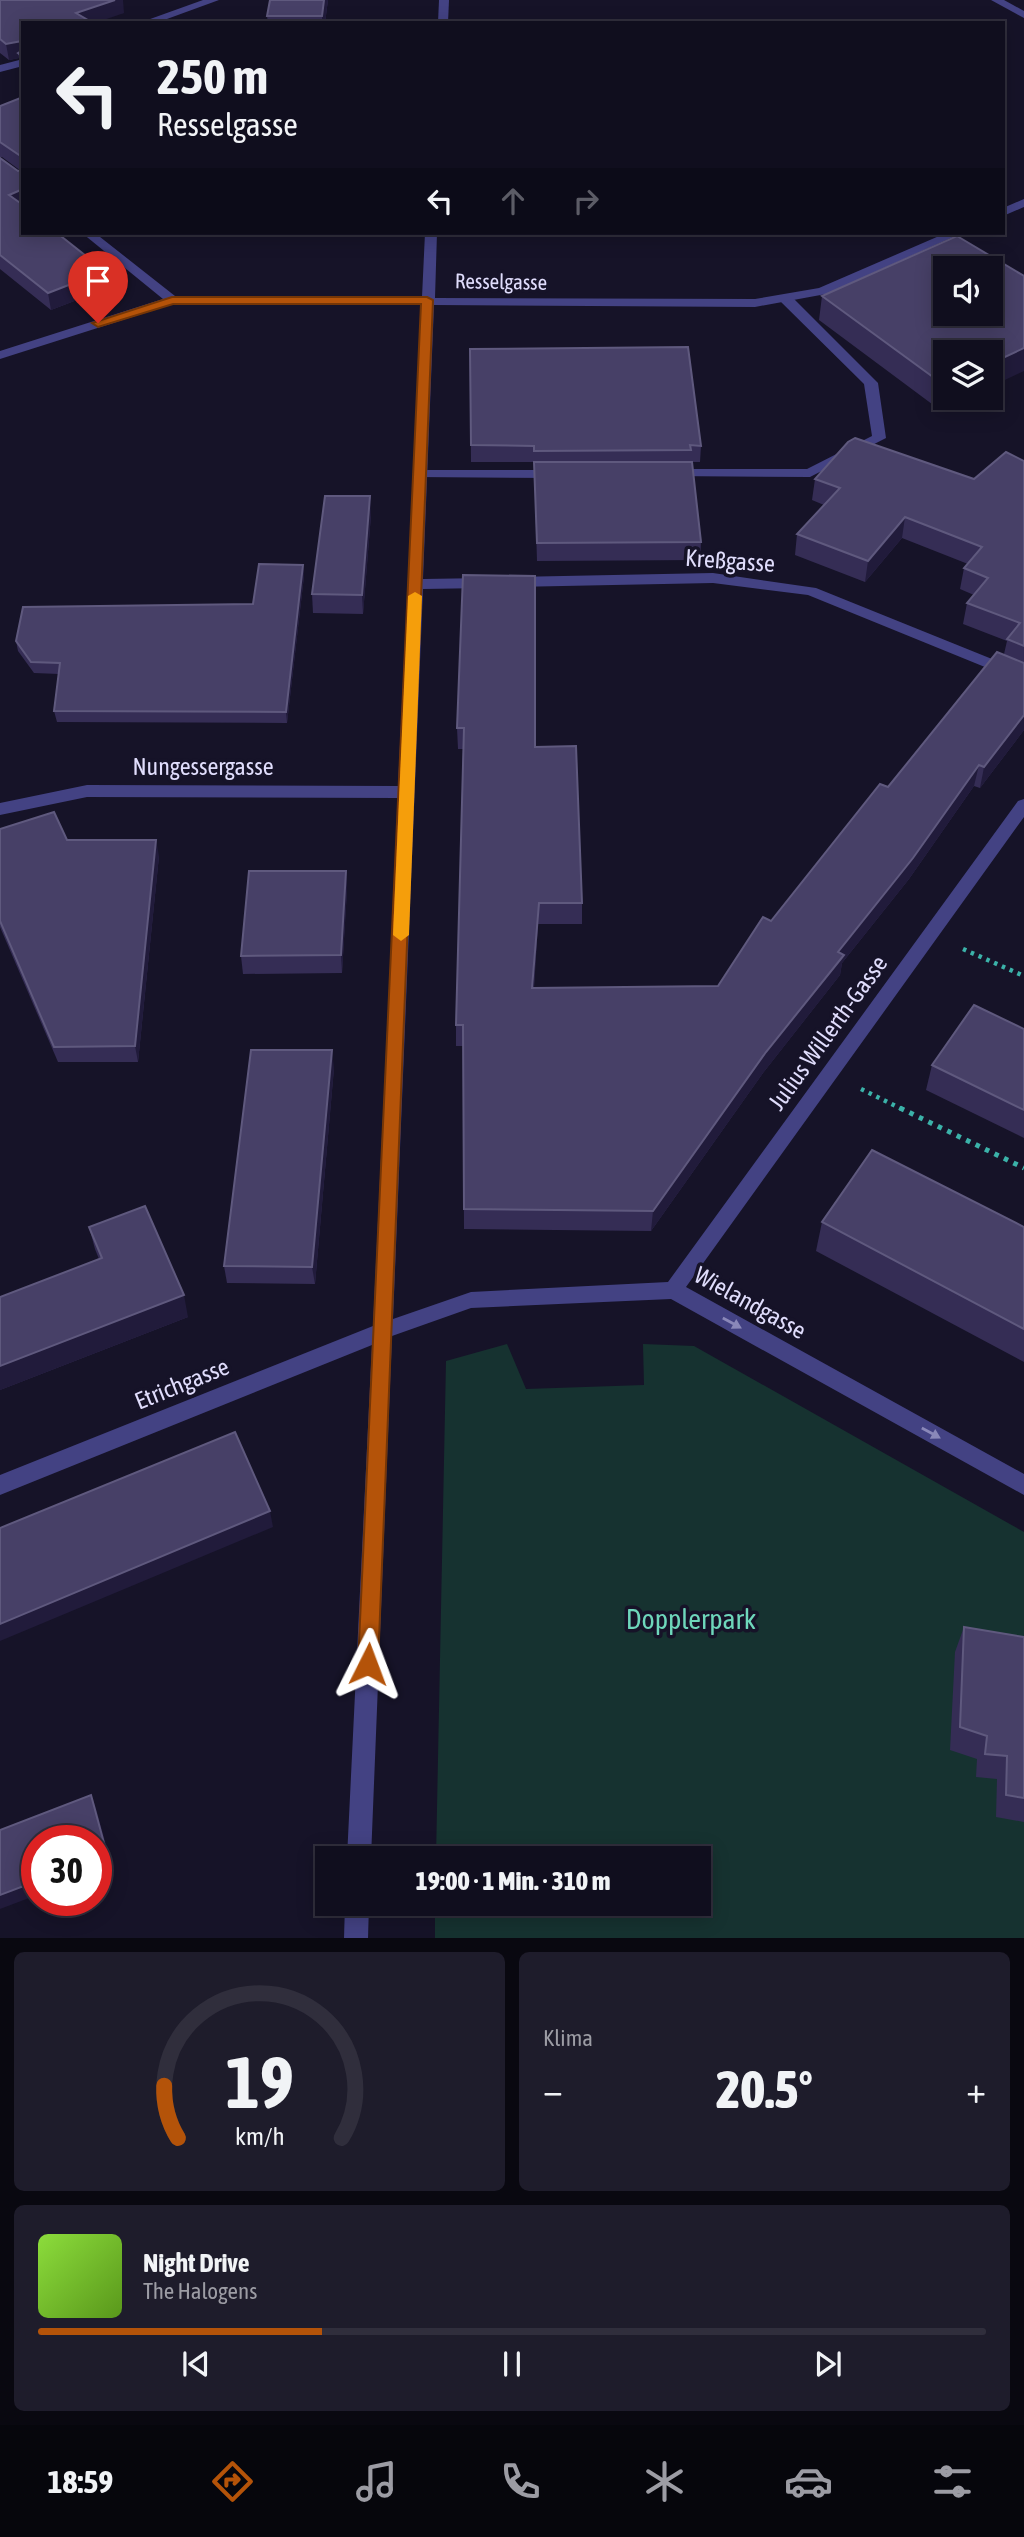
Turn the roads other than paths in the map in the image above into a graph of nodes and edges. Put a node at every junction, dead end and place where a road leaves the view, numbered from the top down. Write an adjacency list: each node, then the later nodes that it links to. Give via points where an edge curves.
1 (214, 0): 5 (street)
2 (444, 0): 6 (street)
3 (996, 0): 4 (street)
4 (1024, 15)
5 (150, 21)
6 (443, 21)
7 (21, 63): 8 (street)
8 (0, 69)
9 (1024, 203): 10 (street)
10 (1005, 211)
11 (91, 235): 15 (street)
12 (431, 235): 16 (street)
13 (951, 235): 14 (street, Resselgasse, via 822,291)
14 (785, 298): 16 (street, Resselgasse, via 755,303); 18 (street, via 871,383 879,438 810,473)
15 (172, 300): 16 (street, Resselgasse); 17 (street, Resselgasse)
16 (427, 300): 19 (street)
17 (0, 355)
18 (657, 473)
19 (420, 474): 20 (street); 21 (street)
20 (573, 474)
21 (415, 584): 22 (street, Kreßgasse, via 713,578 811,591); 23 (street)
22 (1024, 678)
23 (407, 792): 25 (street, Nungessergasse, via 87,791); 27 (street)
24 (1024, 805): 26 (street, Julius Willerth-Gasse)
25 (0, 809)
26 (673, 1290): 27 (street, Wielandgasse, via 471,1300); 29 (street, Wielandgasse, one-way to 29)
27 (383, 1331): 28 (street, Etrichgasse); 30 (street)
28 (0, 1485)
29 (1024, 1485)
30 (360, 1846)
31 (357, 1916): 32 (street)
32 (356, 1938)

